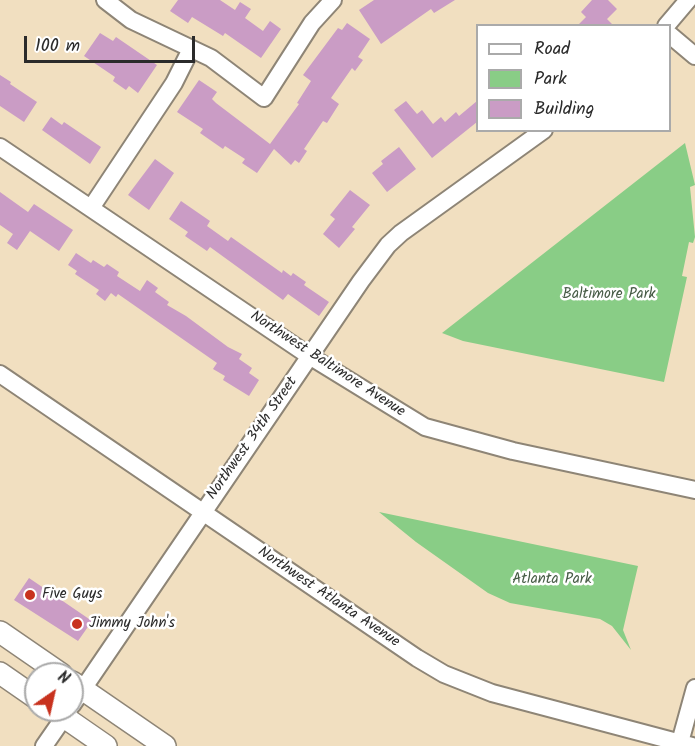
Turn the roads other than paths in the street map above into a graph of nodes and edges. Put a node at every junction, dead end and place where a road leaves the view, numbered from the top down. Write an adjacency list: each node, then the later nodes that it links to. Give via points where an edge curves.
1 (105, 0): 6 (street, via 131,20)
2 (333, 0): 6 (street, via 312,23 264,98 211,58)
3 (688, 0): 4 (street)
4 (668, 24)
5 (671, 37): 7 (street)
6 (190, 49): 10 (street, via 174,83)
7 (695, 56)
8 (541, 132): 11 (street, Northwest 34th Street, via 388,245)
9 (0, 147): 10 (street, Northwest Baltimore Avenue)
10 (91, 208): 11 (street, Northwest Baltimore Avenue)
11 (310, 357): 13 (street, Northwest Baltimore Avenue, via 425,427 513,451); 14 (street, Northwest 34th Street)
12 (0, 374): 14 (street, Northwest Atlanta Avenue)
13 (695, 490)
14 (203, 513): 18 (street, Northwest 34th Street); 24 (street, Northwest Atlanta Avenue, via 444,674 492,693)
15 (0, 632): 16 (main road)
16 (44, 662)
17 (0, 673): 20 (main road)
18 (84, 681)
19 (695, 688): 24 (street)
20 (24, 690)
21 (84, 709): 27 (main road)
22 (84, 720): 26 (main road)
23 (58, 722): 25 (street, Northwest 34th Street)
24 (684, 745)
25 (44, 746)
26 (106, 746)
27 (165, 746)

